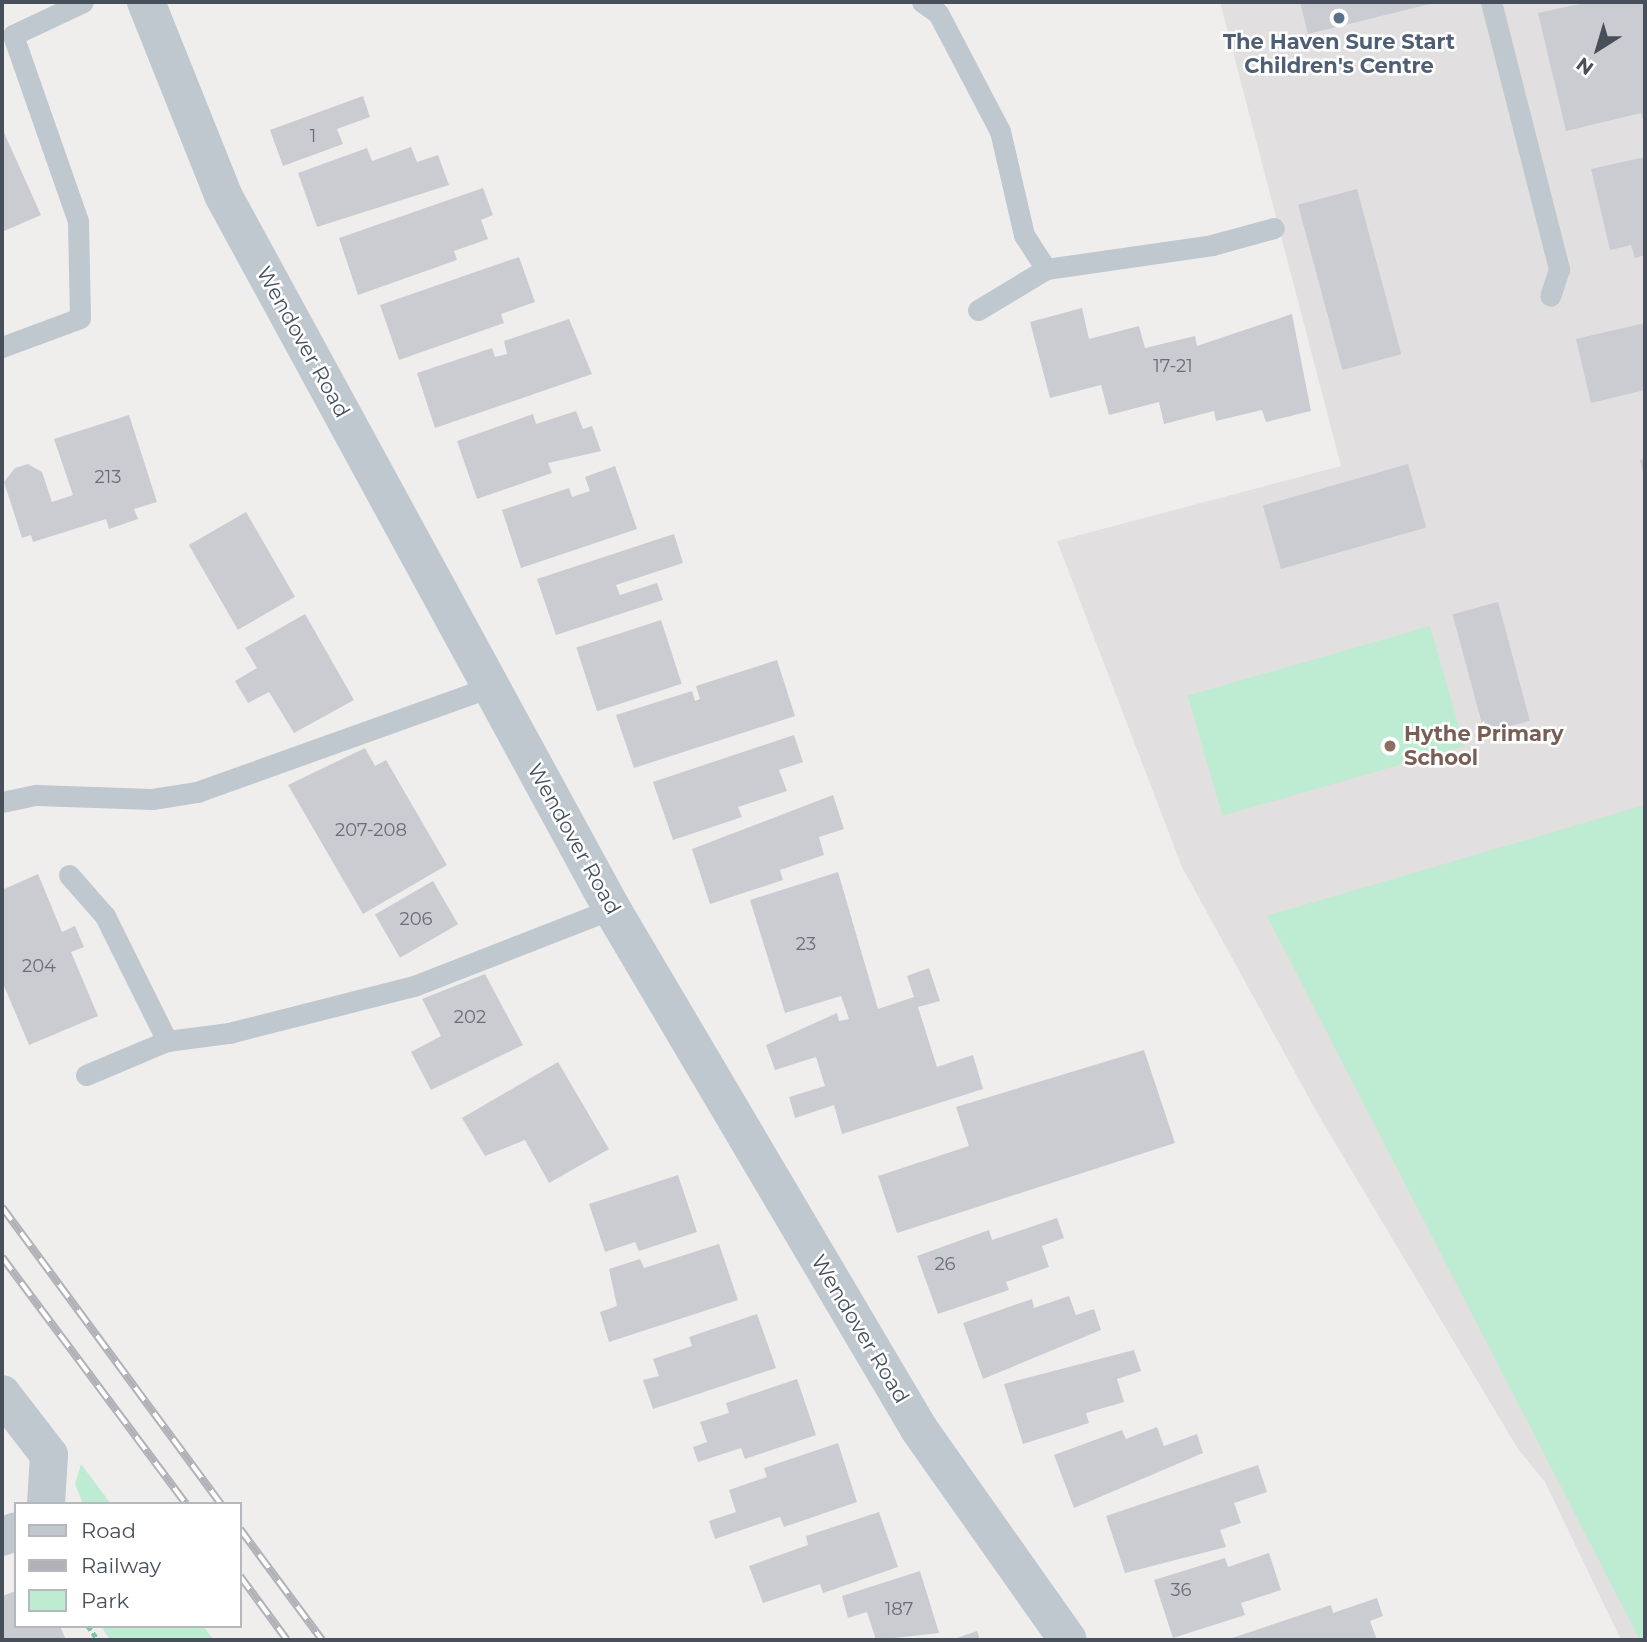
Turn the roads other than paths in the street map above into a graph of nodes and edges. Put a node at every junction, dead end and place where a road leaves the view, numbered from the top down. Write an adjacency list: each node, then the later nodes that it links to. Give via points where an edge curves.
1 (83, 2): 9 (lane, via 13,35 78,221 80,318)
2 (146, 2): 10 (street, Wendover Road, via 223,195)
3 (922, 2): 6 (lane, via 938,13 1000,131 1024,235)
4 (1491, 2): 7 (lane, via 1559,269)
5 (1275, 228): 6 (lane, via 1212,245 1114,254)
6 (1046, 269): 8 (lane)
7 (1550, 296)
8 (978, 310)
9 (2, 347)
10 (491, 687): 11 (lane, via 197,792 152,799 36,795); 13 (street, Wendover Road)
11 (2, 802)
12 (69, 875): 14 (lane, via 106,916)
13 (612, 909): 14 (lane, via 414,986 229,1034); 18 (street, Wendover Road, via 919,1429)
14 (167, 1041): 15 (lane)
15 (86, 1075)
16 (2, 1394): 17 (street, via 48,1455)
17 (46, 1502)
18 (1068, 1640)

